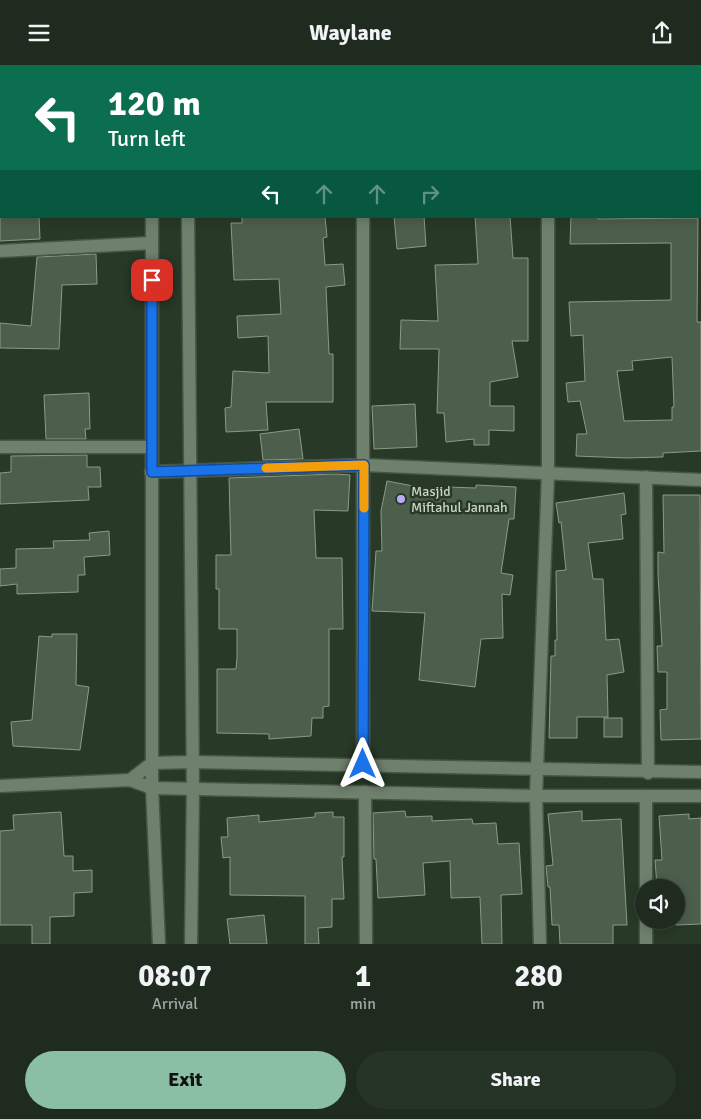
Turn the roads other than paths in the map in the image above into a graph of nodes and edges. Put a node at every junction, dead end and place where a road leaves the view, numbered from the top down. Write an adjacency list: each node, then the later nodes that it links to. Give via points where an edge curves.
1 (152, 217): 5 (street)
2 (188, 217): 10 (street)
3 (363, 217): 9 (street)
4 (548, 217): 12 (street)
5 (152, 243): 6 (street); 8 (street)
6 (0, 251)
7 (2, 447): 8 (street)
8 (152, 447): 11 (street)
9 (364, 465): 10 (street); 12 (street); 17 (street)
10 (190, 471): 11 (street); 15 (street)
11 (152, 472): 16 (street)
12 (548, 474): 13 (street); 18 (street)
13 (646, 477): 14 (street); 20 (street)
14 (701, 480)
15 (193, 762): 16 (street); 17 (street); 24 (street)
16 (152, 763): 21 (street); 23 (street)
17 (363, 764): 18 (street)
18 (537, 770): 20 (street); 26 (street)
19 (701, 772): 20 (street)
20 (648, 773)
21 (130, 781): 22 (street); 23 (street)
22 (0, 786)
23 (152, 788): 24 (street); 31 (street)
24 (193, 789): 25 (street); 32 (street)
25 (365, 792): 26 (street); 33 (street)
26 (536, 796): 28 (street); 34 (street)
27 (701, 796): 28 (street)
28 (646, 797): 29 (street)
29 (646, 879)
30 (646, 929): 35 (street)
31 (159, 944)
32 (191, 944)
33 (366, 944)
34 (540, 944)
35 (646, 944)

